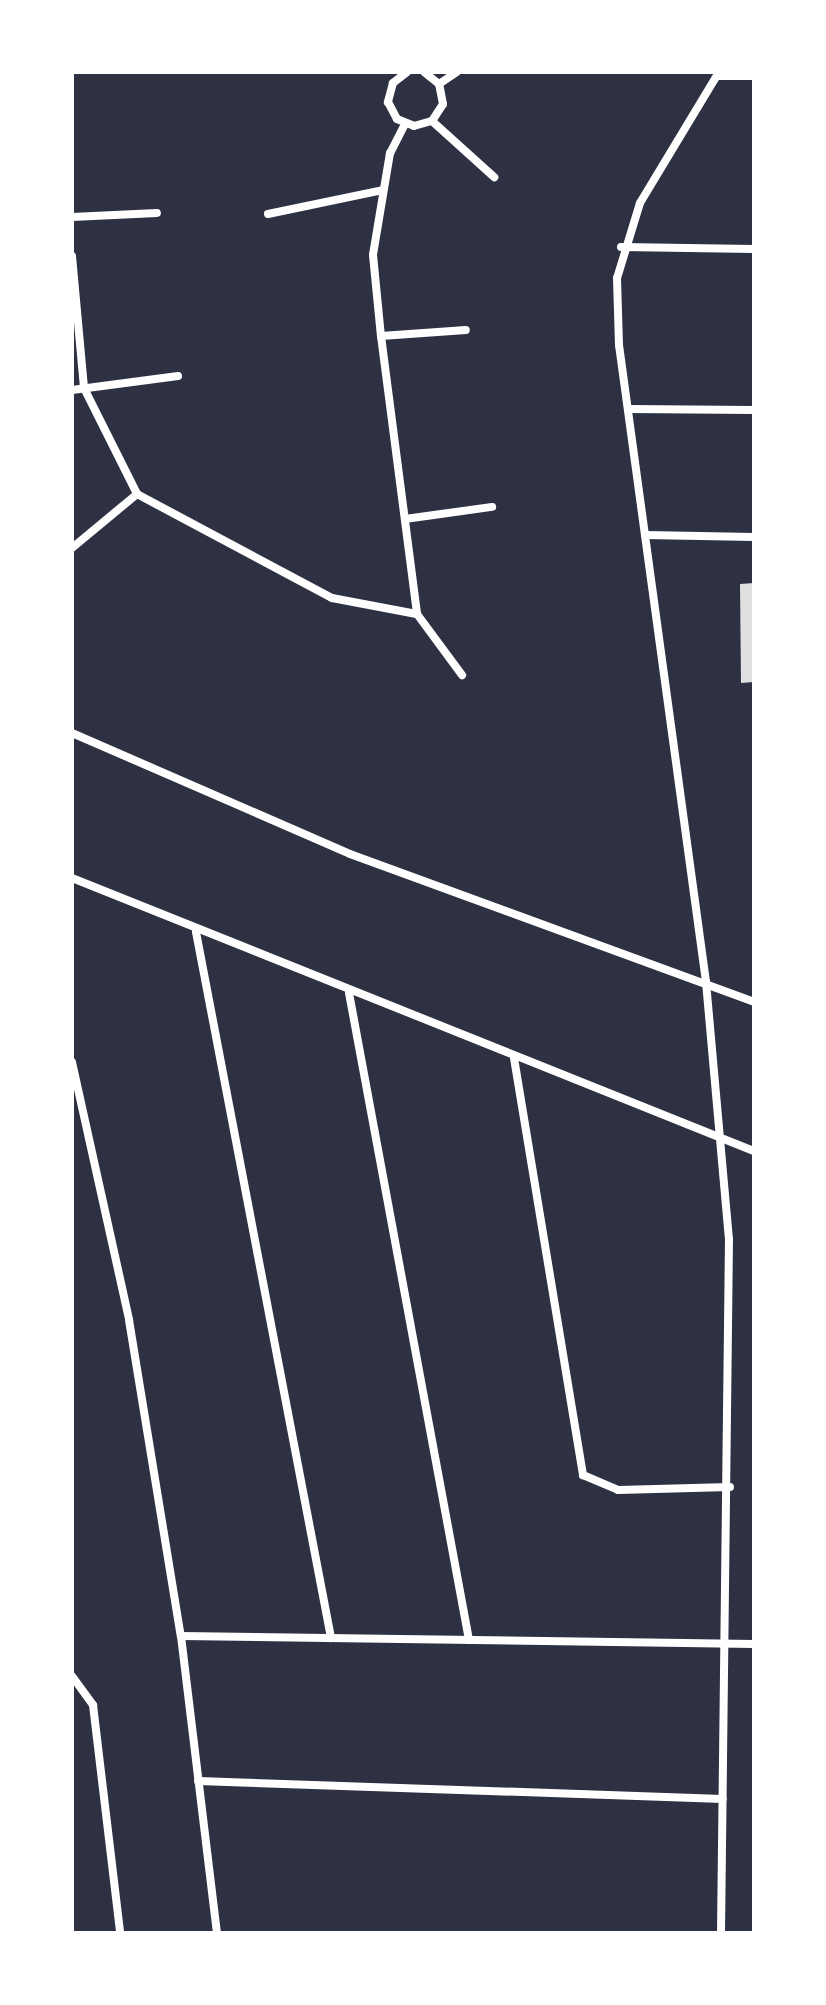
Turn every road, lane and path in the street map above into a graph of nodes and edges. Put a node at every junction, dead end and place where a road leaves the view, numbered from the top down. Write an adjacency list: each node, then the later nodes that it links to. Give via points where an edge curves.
1 (424, 72): 6 (street)
2 (457, 72): 6 (street)
3 (401, 73): 8 (street, via 388,102)
4 (718, 74): 5 (street); 14 (street)
5 (754, 76)
6 (439, 84): 7 (street, via 443,104)
7 (432, 121): 8 (street); 9 (street)
8 (405, 124): 10 (street)
9 (494, 177)
10 (383, 190): 12 (street); 18 (street, via 373,255)
11 (157, 213): 13 (street)
12 (268, 214)
13 (72, 217)
14 (621, 247): 15 (street); 22 (street, via 618,319)
15 (754, 249)
16 (72, 256): 20 (street)
17 (466, 330): 18 (street)
18 (381, 336): 26 (street)
19 (178, 376): 20 (street)
20 (84, 388): 21 (street); 24 (street)
21 (72, 390)
22 (628, 409): 23 (street); 27 (street)
23 (754, 410)
24 (137, 494): 29 (street); 30 (street, via 332,598)
25 (492, 507): 26 (street)
26 (405, 519): 30 (street)
27 (645, 535): 28 (street); 35 (street)
28 (754, 537)
29 (72, 548)
30 (417, 614): 31 (street)
31 (462, 675)
32 (72, 733): 35 (street, via 177,785 350,854)
33 (72, 878): 34 (street)
34 (196, 932): 36 (street); 44 (street)
35 (706, 982): 37 (street); 40 (street)
36 (349, 993): 38 (street); 45 (street)
37 (754, 1002)
38 (514, 1058): 40 (street); 42 (street, via 583,1475 618,1490)
39 (72, 1062): 43 (street, via 129,1320)
40 (722, 1140): 41 (street); 42 (street)
41 (754, 1151)
42 (730, 1487): 46 (street)
43 (181, 1636): 44 (street); 49 (street)
44 (331, 1638): 45 (street)
45 (469, 1640): 46 (street)
46 (726, 1644): 47 (street); 50 (street)
47 (754, 1644)
48 (72, 1676): 51 (street, via 93,1705)
49 (198, 1781): 50 (street); 52 (street)
50 (723, 1799): 53 (street)
51 (120, 1933)
52 (217, 1933)
53 (721, 1933)

